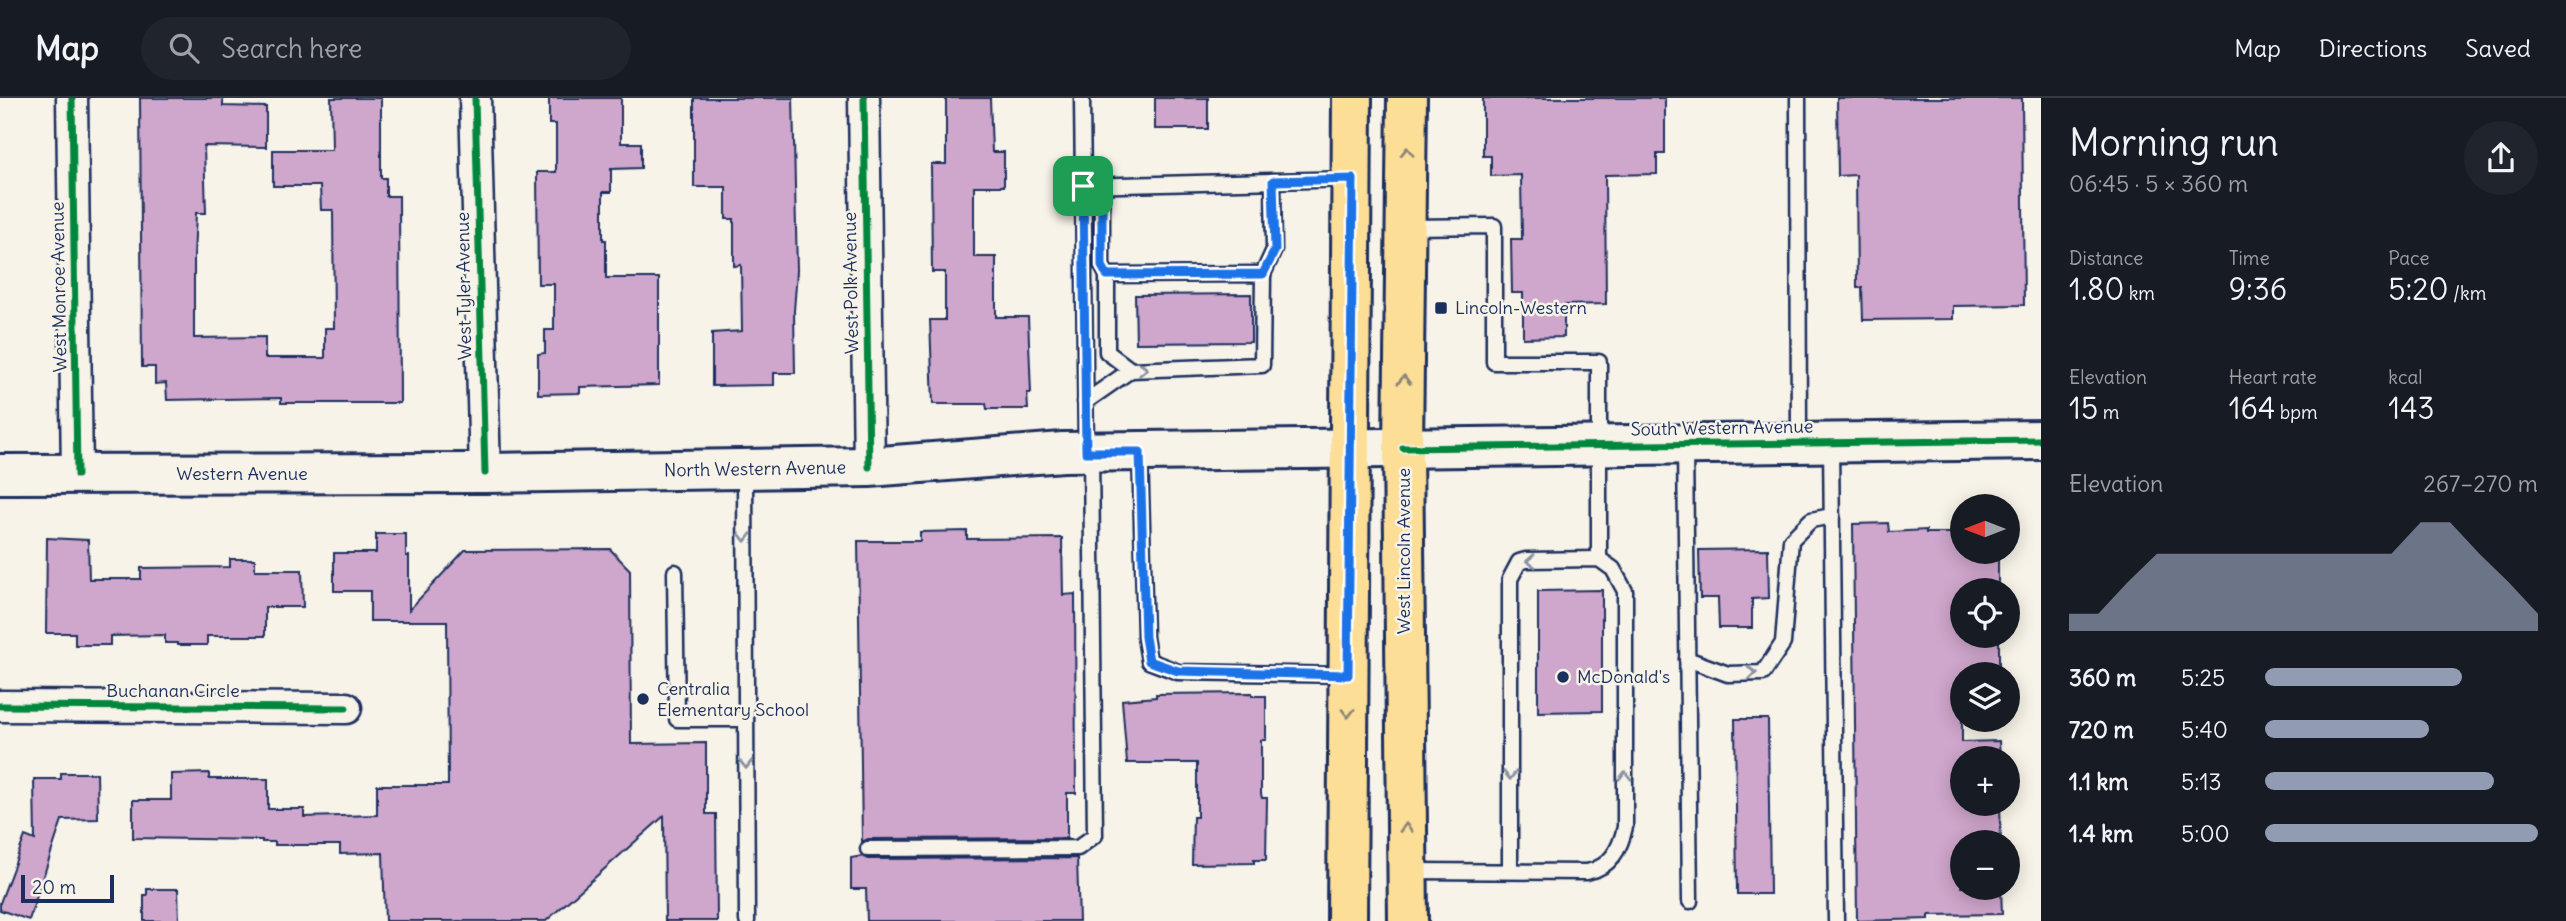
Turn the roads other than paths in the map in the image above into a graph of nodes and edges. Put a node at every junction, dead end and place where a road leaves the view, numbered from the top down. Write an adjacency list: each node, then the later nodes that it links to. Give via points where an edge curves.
1 (72, 98): 29 (street, West Monroe Avenue)
2 (475, 98): 27 (street, West Tyler Avenue)
3 (864, 98): 25 (street, West Polk Avenue)
4 (1082, 98): 10 (lane)
5 (1352, 98): 8 (main road)
6 (1407, 98): 12 (main road, West Lincoln Avenue, one-way to 6)
7 (1798, 98): 18 (lane)
8 (1353, 179): 9 (lane); 22 (main road)
9 (1273, 181): 11 (lane); 13 (lane, via 1275,250)
10 (1083, 186): 11 (lane); 16 (lane)
11 (1102, 186): 14 (lane, via 1102,266)
12 (1406, 227): 20 (lane, via 1494,226 1494,362 1599,362); 21 (main road, West Lincoln Avenue, one-way to 12)
13 (1263, 274): 14 (lane); 15 (lane, one-way to 13, via 1262,365)
14 (1107, 275): 15 (lane, via 1107,352)
15 (1131, 370): 16 (lane)
16 (1085, 402): 23 (lane)
17 (2041, 440): 18 (main road, South Western Avenue)
18 (1815, 443): 19 (main road, South Western Avenue); 30 (lane)
19 (1685, 444): 20 (main road, South Western Avenue); 33 (lane)
20 (1599, 445): 21 (main road, South Western Avenue); 31 (lane)
21 (1403, 448): 22 (main road, North Western Avenue); 39 (main road, West Lincoln Avenue, one-way to 21)
22 (1352, 449): 24 (main road, North Western Avenue); 34 (main road)
23 (1088, 452): 24 (main road, North Western Avenue); 25 (main road, North Western Avenue); 38 (lane, via 1095,835 1078,848)
24 (1140, 452): 34 (lane, via 1149,661 1178,671)
25 (869, 467): 26 (main road, North Western Avenue)
26 (745, 469): 27 (main road, North Western Avenue); 37 (lane, one-way to 37)
27 (485, 473): 29 (main road, Western Avenue)
28 (0, 474): 29 (main road, Western Avenue)
29 (77, 475)
30 (1832, 516): 33 (lane, one-way to 30, via 1728,674 1763,673 1783,643 1791,540 1811,520); 45 (lane)
31 (1599, 559): 40 (lane, one-way to 40, via 1526,560 1519,562 1510,579); 40 (lane, one-way to 31, via 1597,870 1615,856 1621,844 1625,827 1625,591 1613,569)
32 (675, 572): 37 (lane, via 677,719)
33 (1687, 659): 41 (lane)
34 (1348, 675): 43 (main road, one-way to 43)
35 (0, 706): 36 (street, Buchanan Circle)
36 (346, 708)
37 (746, 719): 42 (lane, one-way to 42)
38 (868, 849)
39 (1407, 871): 40 (lane); 44 (main road, West Lincoln Avenue)
40 (1510, 871)
41 (1690, 901)
42 (747, 921)
43 (1346, 921)
44 (1408, 921)
45 (1836, 921)

